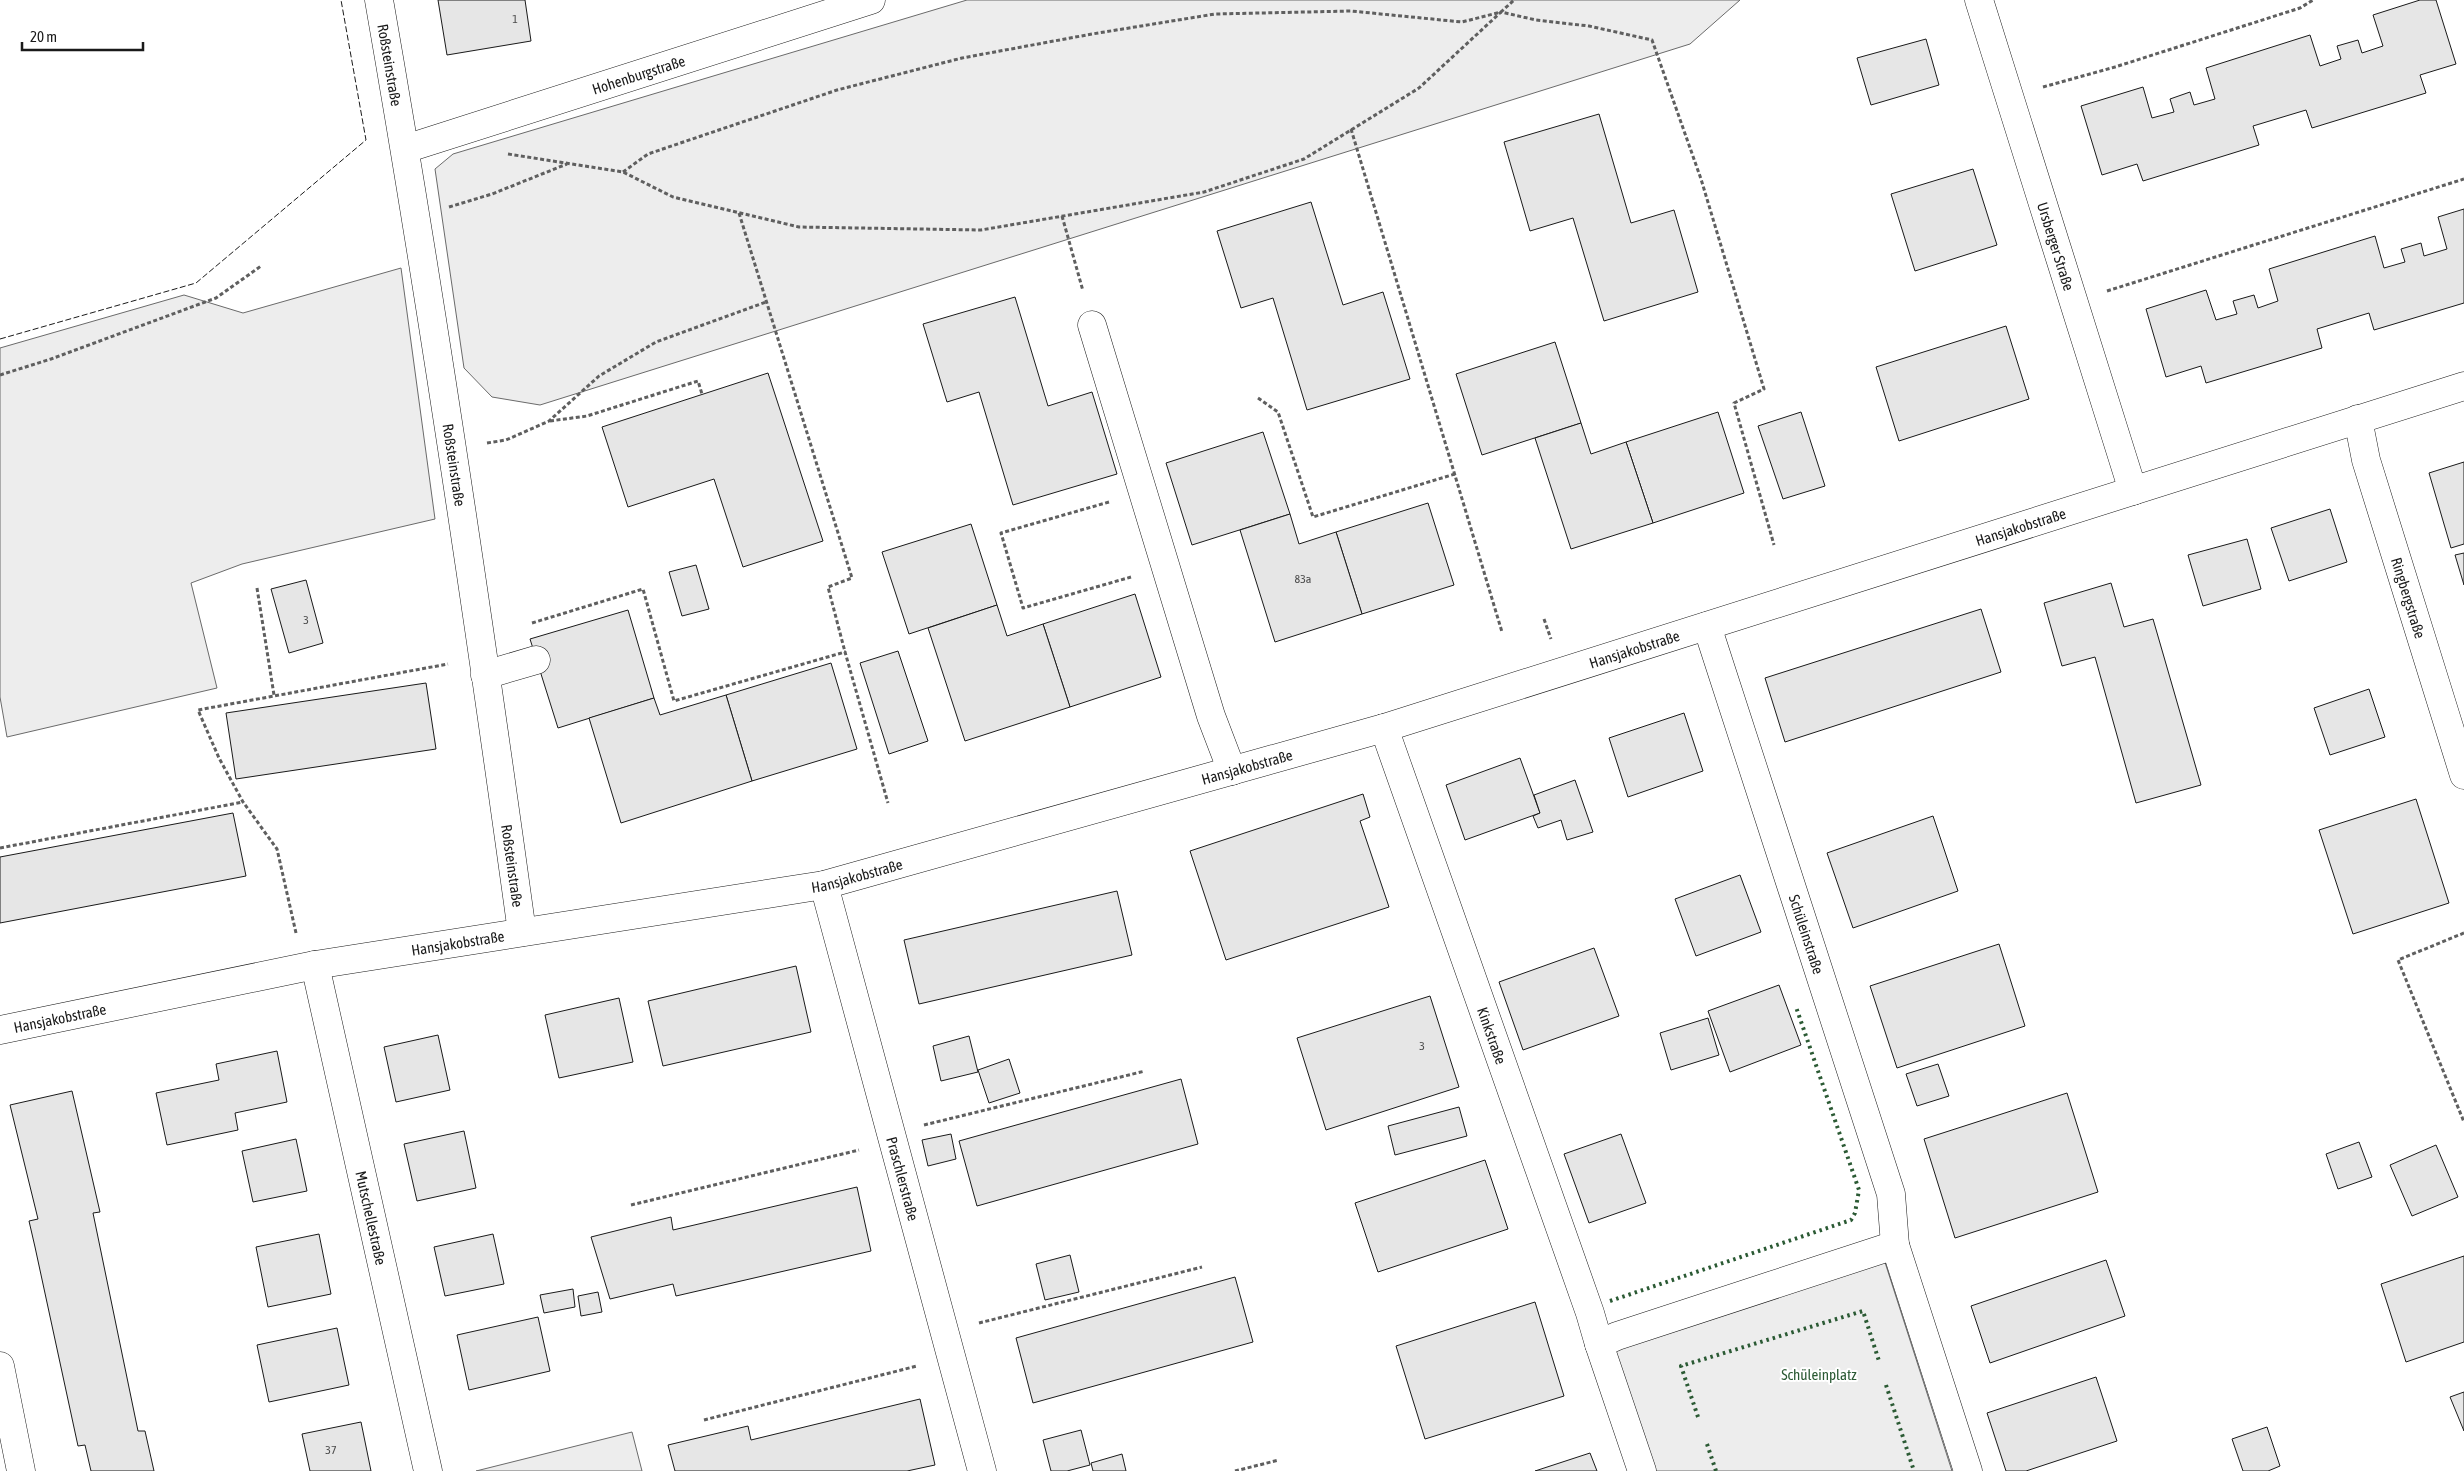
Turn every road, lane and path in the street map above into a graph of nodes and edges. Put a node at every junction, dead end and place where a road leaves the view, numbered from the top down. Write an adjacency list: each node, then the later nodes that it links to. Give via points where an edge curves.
1 (379, 0): 9 (street, Roßsteinstraße)
2 (871, 0): 9 (street, Hohenburgstraße)
3 (1514, 0): 6 (path)
4 (1980, 0): 7 (street, Ursberger Straße)
5 (2313, 0): 7 (path, via 2300,8 2115,67)
6 (1501, 12): 8 (path, via 1419,88); 12 (path, via 1462,22 1351,11 1215,14 971,56 837,90 648,154); 31 (path, via 1652,40 1701,179 1764,389 1734,403)
7 (2010, 96): 19 (street, Ursberger Straße)
8 (1351, 129): 16 (path, via 1304,158 1204,192); 28 (path)
9 (405, 149): 27 (street, Roßsteinstraße)
10 (500, 153): 11 (path)
11 (568, 164): 12 (path); 14 (path)
12 (623, 172): 15 (path, via 673,197)
13 (2464, 179): 19 (path)
14 (446, 208)
15 (739, 213): 16 (path, via 799,226 981,230); 18 (path)
16 (1062, 216): 20 (path)
17 (261, 266): 21 (path, via 216,298)
18 (766, 302): 26 (path, via 656,342 599,376); 37 (path, via 852,578 828,587)
19 (2074, 302): 29 (street, Ursberger Straße)
20 (1092, 326): 30 (street)
21 (0, 375)
22 (2464, 386): 25 (street, Hansjakobstraße)
23 (702, 394): 26 (path, via 698,381 587,416)
24 (1258, 398): 28 (path, via 1278,412 1313,517)
25 (2358, 419): 29 (street, Hansjakobstraße); 44 (street, Ringbergstraße, via 2366,460)
26 (549, 421): 27 (path, via 506,440)
27 (452, 449): 40 (street, Roßsteinstraße)
28 (1455, 474): 36 (path)
29 (2133, 491): 35 (street, Hansjakobstraße)
30 (1143, 492): 32 (street); 32 (path, via 1001,533 1023,608)
31 (1774, 545)
32 (1166, 567): 43 (street, via 1211,716)
33 (257, 588): 41 (path)
34 (529, 624): 37 (path, via 643,589 674,701)
35 (1707, 626): 42 (street, Hansjakobstraße); 57 (street, Schüleinstraße, via 1891,1194)
36 (1502, 632)
37 (845, 652): 46 (path)
38 (536, 660): 40 (street)
39 (454, 663): 41 (path)
40 (485, 675): 49 (street, Roßsteinstraße)
41 (274, 695): 45 (path, via 198,710)
42 (1384, 728): 43 (street, Hansjakobstraße); 60 (street, Kinkstraße)
43 (1232, 771): 48 (street, Hansjakobstraße)
44 (2464, 775)
45 (243, 802): 47 (path); 51 (path, via 277,849)
46 (888, 803)
47 (0, 848)
48 (824, 885): 49 (street, Hansjakobstraße); 55 (street, Praschlerstraße)
49 (522, 932): 51 (street, Hansjakobstraße)
50 (2464, 933): 54 (path, via 2398,960)
51 (308, 966): 52 (street, Hansjakobstraße); 66 (street, Mutschellestraße)
52 (0, 1030)
53 (1145, 1071): 55 (path)
54 (2464, 1122)
55 (891, 1138): 56 (path); 59 (street, Praschlerstraße)
56 (631, 1205)
57 (1895, 1245): 60 (street); 70 (street)
58 (1202, 1266): 59 (path)
59 (945, 1332): 61 (street, Praschlerstraße)
60 (1600, 1344): 69 (street)
61 (952, 1358): 63 (path); 67 (street, Praschlerstraße)
62 (0, 1366): 65 (street)
63 (704, 1420)
64 (1279, 1460): 68 (path)
65 (21, 1471)
66 (428, 1471)
67 (982, 1471)
68 (1236, 1471)
69 (1642, 1471)
70 (1968, 1471)

